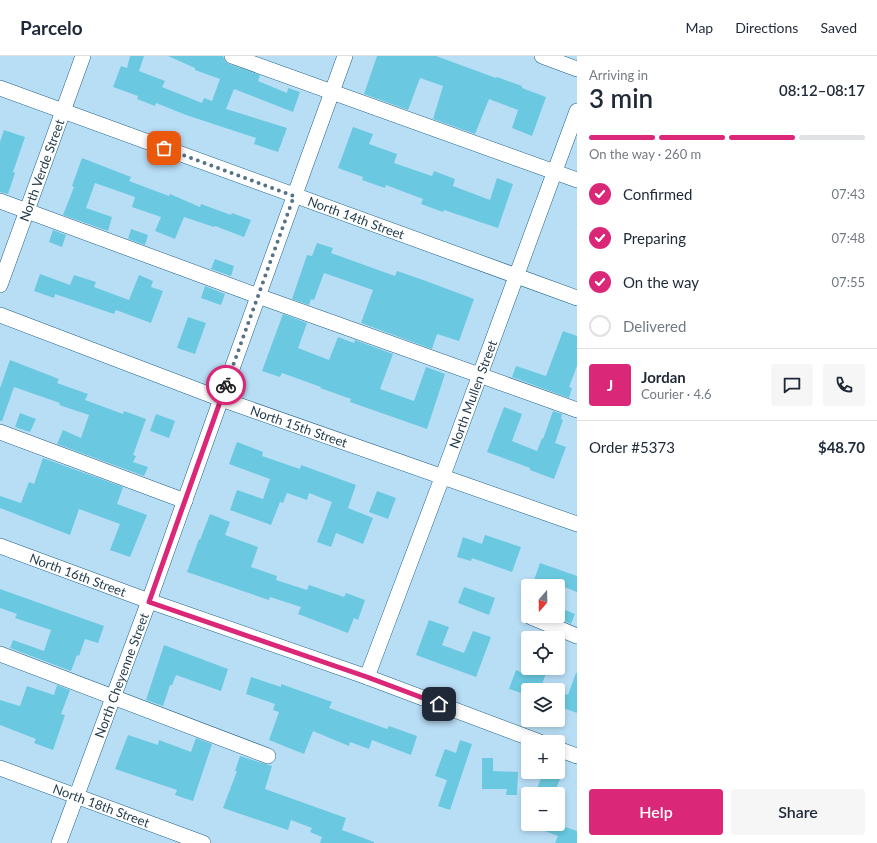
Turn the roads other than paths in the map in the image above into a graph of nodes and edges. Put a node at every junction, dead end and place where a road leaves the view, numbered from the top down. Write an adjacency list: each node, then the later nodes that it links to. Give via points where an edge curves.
1 (83, 56): 8 (street, North Verde Street)
2 (232, 56): 7 (street)
3 (345, 56): 7 (street, North Cheyenne Street)
4 (542, 56): 5 (street)
5 (577, 69)
6 (0, 88): 8 (street, North 14th Street)
7 (331, 92): 10 (street); 12 (street, North Cheyenne Street)
8 (62, 111): 12 (street, North 14th Street); 14 (street, North Verde Street)
9 (577, 111): 10 (street, North Mullen Street)
10 (555, 172): 11 (street); 15 (street, North Mullen Street)
11 (577, 180)
12 (294, 196): 15 (street, North 14th Street); 17 (street, North Cheyenne Street)
13 (0, 201): 14 (street)
14 (27, 210): 16 (street, North Verde Street); 17 (street)
15 (516, 277): 18 (street, North 14th Street); 20 (street, North Mullen Street)
16 (0, 285)
17 (258, 296): 20 (street); 21 (street, North Cheyenne Street)
18 (577, 298)
19 (0, 315): 21 (street, North 15th Street)
20 (480, 375): 22 (street); 24 (street, North Mullen Street)
21 (221, 399): 24 (street, North 15th Street); 25 (street, North Cheyenne Street)
22 (577, 410)
23 (0, 432): 25 (street)
24 (442, 478): 26 (street, North 15th Street); 32 (street, North Mullen Street)
25 (185, 501): 28 (street, North Cheyenne Street)
26 (577, 524)
27 (0, 546): 28 (street, North 16th Street)
28 (149, 602): 32 (street, North 16th Street); 33 (street, North Cheyenne Street)
29 (546, 623): 30 (street)
30 (577, 636)
31 (0, 654): 33 (street)
32 (367, 677): 34 (street, North 16th Street)
33 (113, 697): 36 (street); 39 (street, North Cheyenne Street)
34 (521, 735)
35 (565, 752): 37 (street)
36 (268, 756)
37 (577, 756)
38 (0, 768): 39 (street, North 18th Street)
39 (76, 796): 40 (street, North Cheyenne Street); 41 (street, North 18th Street)
40 (59, 843)
41 (203, 843)

